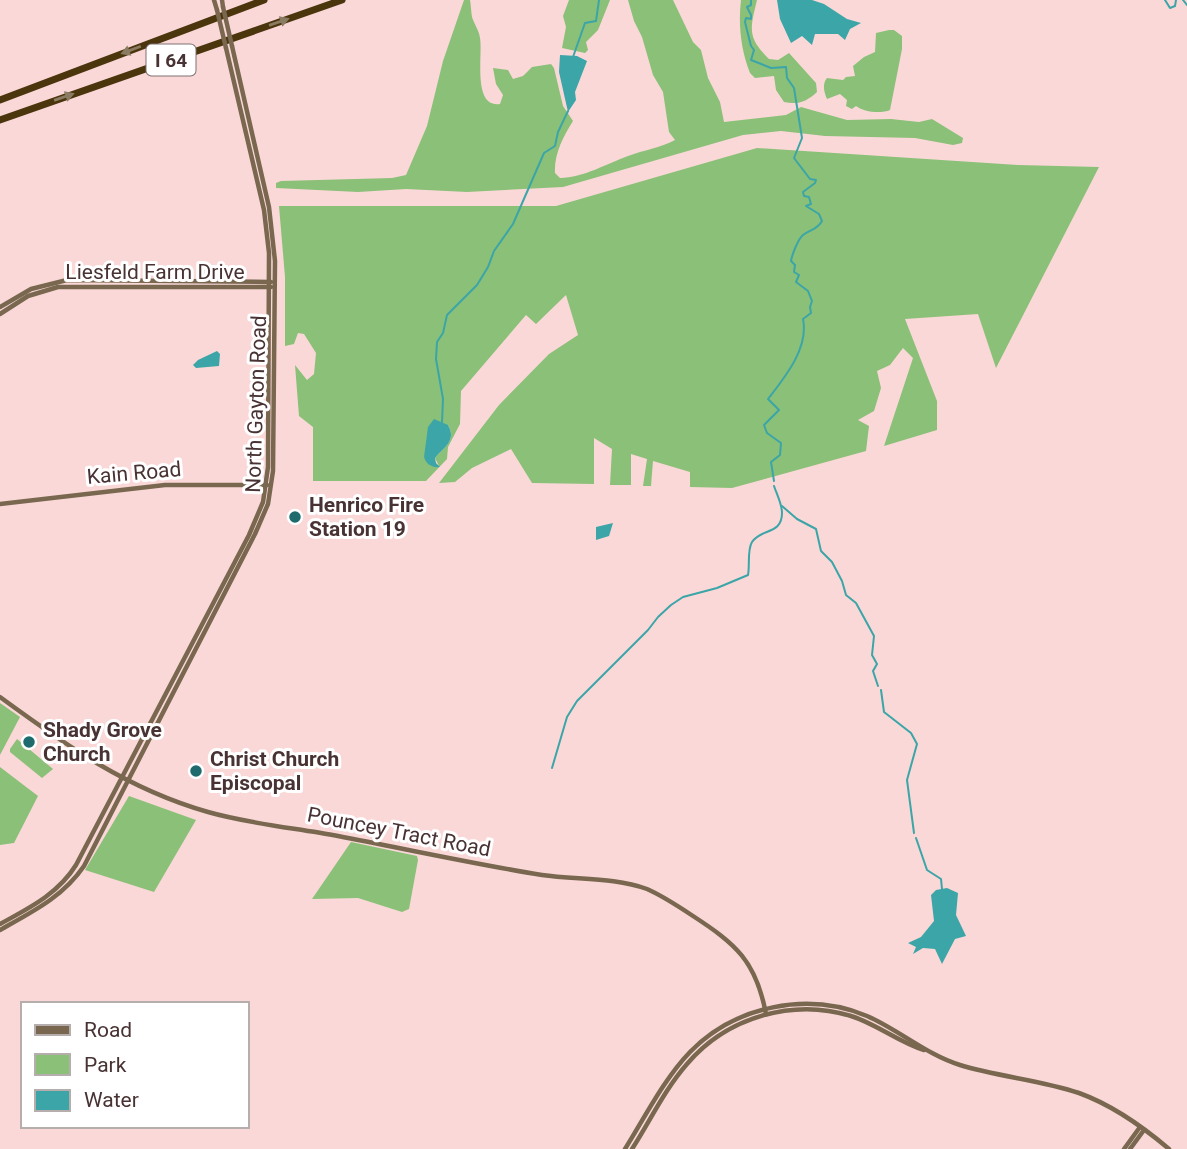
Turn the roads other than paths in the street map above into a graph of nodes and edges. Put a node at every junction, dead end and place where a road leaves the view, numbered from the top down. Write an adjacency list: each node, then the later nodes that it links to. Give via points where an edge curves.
1 (214, 0): 5 (main road, North Gayton Road, bridge)
2 (222, 0): 5 (main road, North Gayton Road, bridge)
3 (264, 0): 6 (highway, I 64, one-way to 6)
4 (342, 0): 7 (highway, I 64, one-way to 4)
5 (229, 47): 8 (main road, North Gayton Road, via 271,217)
6 (0, 100)
7 (0, 120)
8 (272, 284): 9 (main road, Liesfeld Farm Drive, via 67,281 31,289); 10 (main road, Liesfeld Farm Drive, via 58,287 28,296); 11 (main road, North Gayton Road)
9 (0, 307)
10 (0, 314)
11 (269, 485): 12 (main road, Kain Road, via 165,485); 14 (main road, North Gayton Road, via 253,526); 15 (main road, North Gayton Road, via 260,524)
12 (0, 504)
13 (0, 697): 14 (main road, Pouncey Tract Road, via 70,748)
14 (122, 778): 15 (main road, Pouncey Tract Road); 16 (main road, North Gayton Road, via 67,878 46,897)
15 (128, 782): 17 (main road, North Gayton Road, via 74,879 45,905); 18 (main road, Pouncey Tract Road, via 186,806 235,819 648,890 733,944 753,973)
16 (0, 924)
17 (0, 930)
18 (765, 1012): 19 (main road, via 807,1009 840,1013 947,1061 1080,1094 1111,1107); 20 (main road, via 740,1017 689,1053); 21 (main road, via 728,1030 695,1055)
19 (1142, 1128): 22 (main road); 23 (main road); 24 (main road)
20 (625, 1149)
21 (632, 1149)
22 (1124, 1149)
23 (1130, 1149)
24 (1169, 1149)

